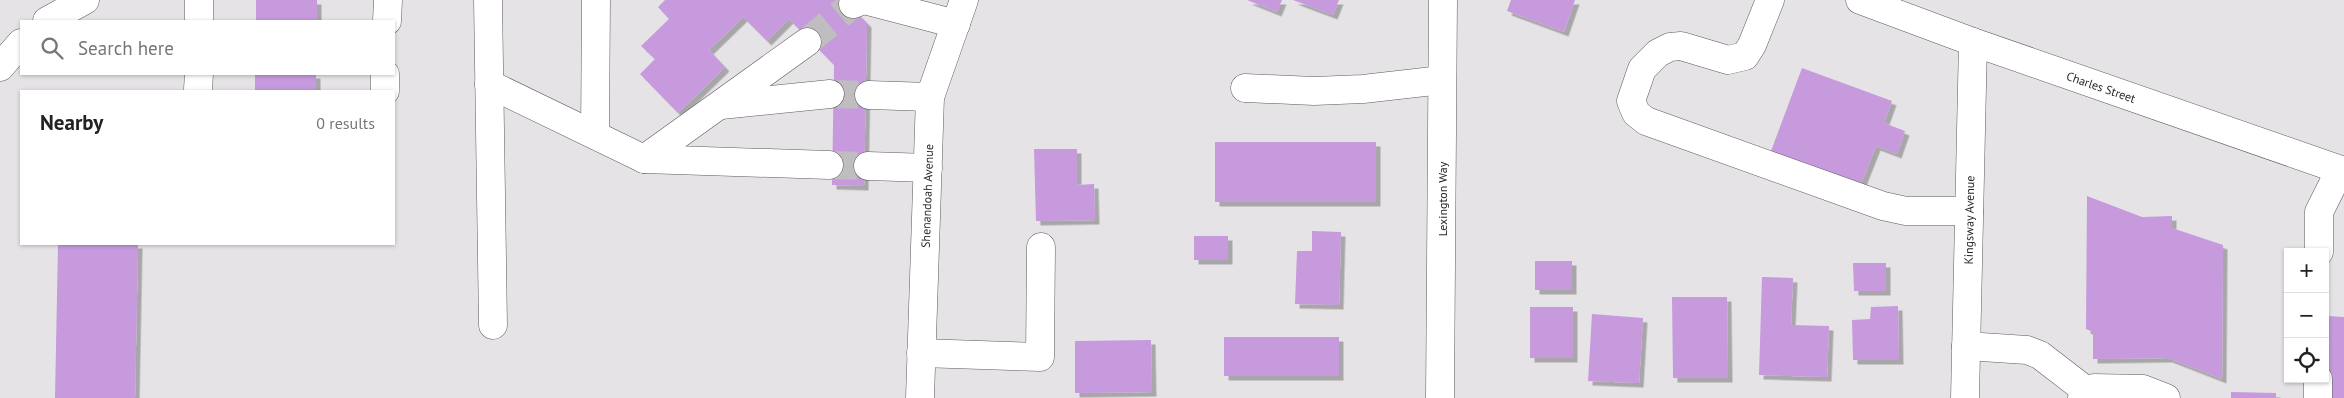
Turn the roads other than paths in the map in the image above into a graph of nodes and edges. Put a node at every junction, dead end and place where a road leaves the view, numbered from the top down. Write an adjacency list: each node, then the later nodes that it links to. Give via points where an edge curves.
1 (84, 0): 11 (street)
2 (200, 0): 12 (street)
3 (388, 0): 13 (street)
4 (488, 0): 22 (street)
5 (596, 0): 29 (street)
6 (1443, 0): 21 (street, Lexington Way)
7 (1770, 0): 35 (street, via 1745,56 1728,60 1681,46 1658,53 1642,68 1631,101 1636,112 1646,121 1883,206 1906,211)
8 (1860, 0): 16 (street, Charles Street)
9 (853, 4): 10 (street, via 864,0)
10 (960, 12): 27 (street, Shenandoah Avenue)
11 (49, 20)
12 (199, 20)
13 (387, 20)
14 (20, 37): 18 (street)
15 (807, 42): 28 (street)
16 (1973, 42): 34 (street, Charles Street); 35 (street, Kingsway Avenue)
17 (20, 44): 19 (street)
18 (0, 48)
19 (0, 67)
20 (385, 75): 24 (street)
21 (1442, 80): 23 (street, via 1314,91); 44 (street, Lexington Way)
22 (489, 84): 29 (street); 38 (street)
23 (1245, 88)
24 (385, 90)
25 (830, 94): 28 (street)
26 (869, 95): 27 (street)
27 (930, 97): 33 (street, Shenandoah Avenue)
28 (720, 105): 30 (street)
29 (594, 135): 30 (street)
30 (644, 159): 31 (street)
31 (829, 165)
32 (868, 166): 33 (street)
33 (928, 168): 40 (street, Shenandoah Avenue)
34 (2342, 170): 37 (street, via 2319,212)
35 (1970, 211): 39 (street, Kingsway Avenue)
36 (1041, 247): 40 (street, via 1040,357)
37 (2319, 248)
38 (493, 326)
39 (1966, 346): 42 (street, via 2027,350 2040,355); 45 (street, Kingsway Avenue)
40 (921, 353): 43 (street, Shenandoah Avenue)
41 (2318, 383): 47 (street)
42 (2085, 395): 46 (street, via 2094,388 2143,389)
43 (920, 398)
44 (1440, 398)
45 (1965, 398)
46 (2166, 398)
47 (2318, 398)

